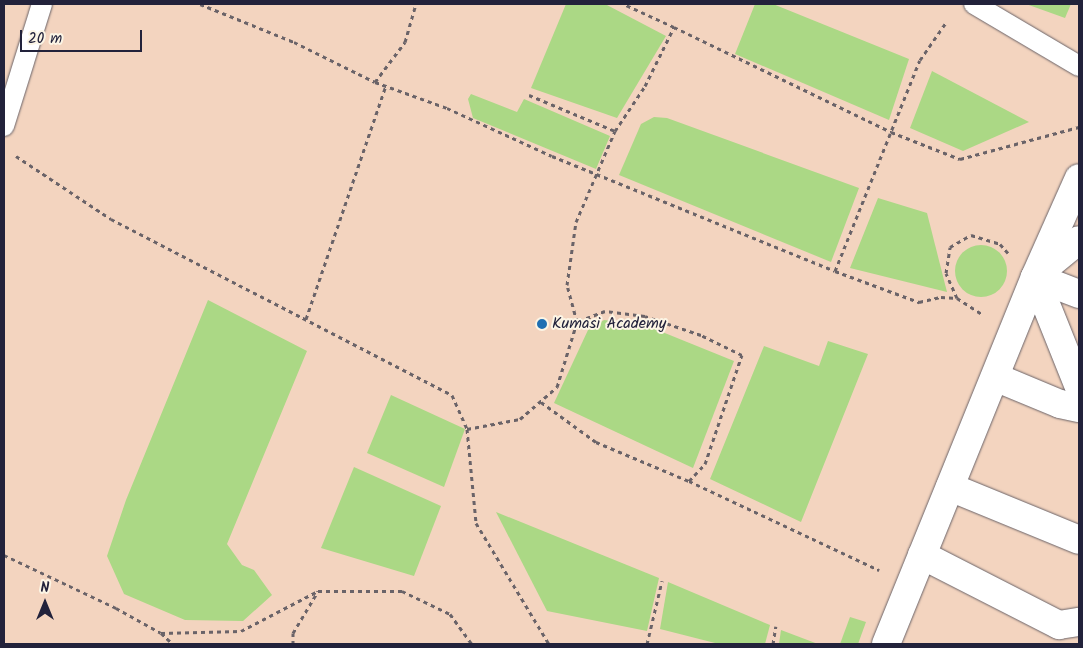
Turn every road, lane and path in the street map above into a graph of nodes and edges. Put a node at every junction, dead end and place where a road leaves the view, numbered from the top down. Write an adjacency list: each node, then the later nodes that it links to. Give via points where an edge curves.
1 (42, 4): 12 (lane)
2 (200, 4): 9 (path, via 294,42)
3 (416, 4): 9 (path, via 405,42)
4 (624, 4): 7 (path)
5 (974, 4): 8 (lane)
6 (948, 20): 15 (path, via 920,60)
7 (674, 27): 14 (path, via 645,86); 15 (path)
8 (1079, 66)
9 (375, 82): 10 (path)
10 (386, 85): 17 (path); 23 (path)
11 (529, 95): 14 (path)
12 (4, 126)
13 (1079, 127): 15 (path, via 960,159)
14 (615, 131): 17 (path)
15 (891, 132): 20 (path)
16 (12, 152): 23 (path, via 111,219)
17 (598, 175): 20 (path); 24 (path, via 576,222 567,285)
18 (1079, 178): 21 (street)
19 (1079, 240): 21 (street)
20 (835, 271): 21 (path, via 919,302 941,297 957,298 946,273 950,247 971,235 1000,244 1016,263)
21 (1035, 277): 22 (street); 25 (street); 26 (street)
22 (1079, 294)
23 (306, 319): 29 (path, via 452,395)
24 (577, 322): 27 (path, via 557,387); 30 (path, via 605,311 645,316 701,335 742,355 705,464)
25 (994, 377): 28 (street, via 1060,404); 31 (street)
26 (1079, 387)
27 (541, 402): 29 (path, via 520,419); 30 (path, via 596,442)
28 (1079, 408)
29 (467, 429): 45 (path, via 476,523)
30 (690, 481): 36 (path)
31 (950, 487): 32 (street); 34 (street)
32 (1079, 540)
33 (4, 555): 40 (path, via 72,585)
34 (922, 555): 36 (street); 38 (street, via 1059,625)
35 (662, 581): 47 (path)
36 (910, 586): 49 (street)
37 (318, 591): 40 (path, via 241,631); 42 (path, via 293,633); 43 (path, via 402,591 450,614)
38 (1079, 622)
39 (776, 626): 48 (path)
40 (161, 633): 41 (path)
41 (173, 644)
42 (293, 644)
43 (472, 644)
44 (544, 644): 45 (path)
45 (549, 644): 46 (path)
46 (573, 644)
47 (647, 644)
48 (773, 644)
49 (886, 644)

